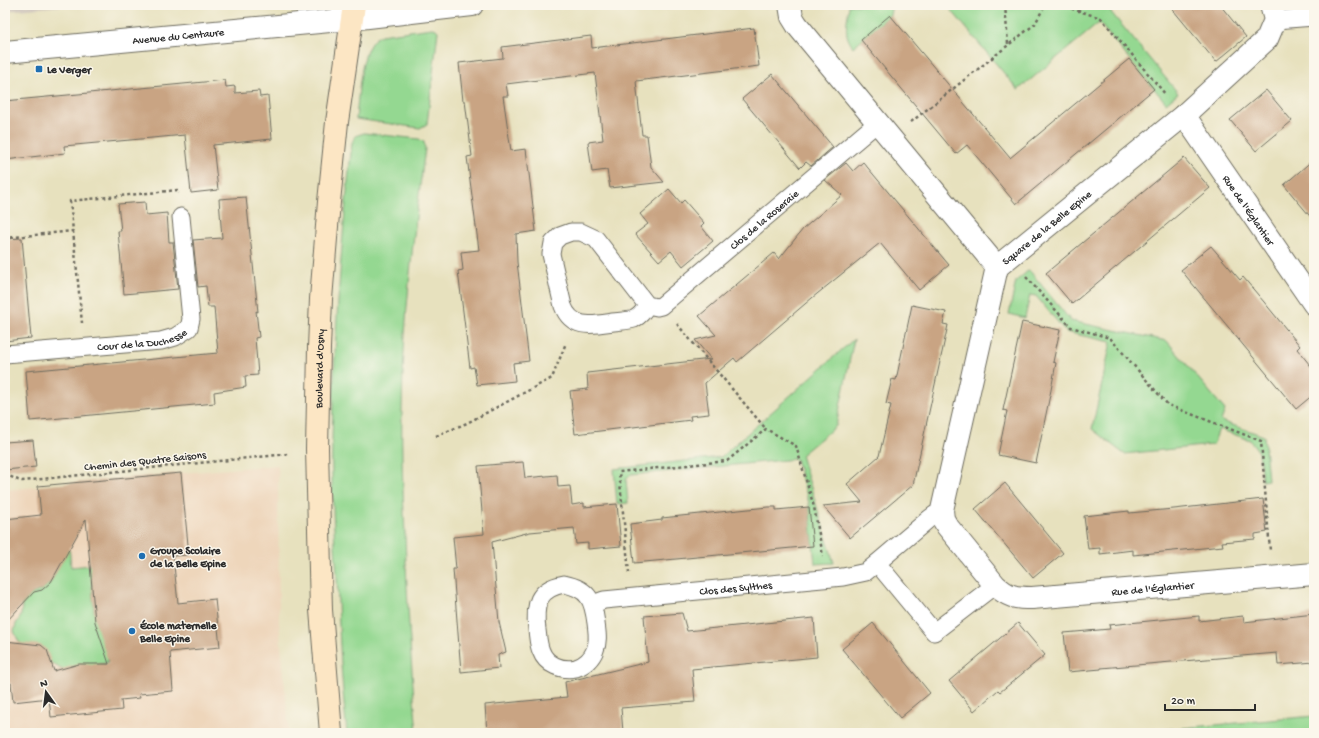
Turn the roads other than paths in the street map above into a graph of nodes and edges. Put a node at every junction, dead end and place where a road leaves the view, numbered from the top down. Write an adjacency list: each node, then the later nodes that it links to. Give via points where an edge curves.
1 (472, 5): 3 (street)
2 (790, 5): 8 (street, Square de la Belle Epine, via 792,17 797,25)
3 (353, 12): 6 (street, Avenue du Centaure); 19 (main road, Boulevard d'Osny, via 337,122 319,348 317,448 321,610)
4 (1273, 12): 5 (lane); 7 (street, Square de la Belle Epine, via 1267,39)
5 (1314, 17)
6 (5, 52)
7 (1184, 115): 10 (street, Square de la Belle Epine); 11 (street, Rue de l'Églantier)
8 (884, 131): 10 (street, Square de la Belle Epine); 12 (lane, Clos de la Roseraie)
9 (181, 217): 13 (lane, Cour de la Duchesse, via 192,319 189,328 175,337 161,341)
10 (1002, 262): 14 (street)
11 (1314, 304)
12 (654, 306): 12 (lane, Clos de la Roseraie, via 634,319 590,326 574,322 566,314 563,306 551,254 553,242 571,232 581,232 596,239)
13 (5, 354)
14 (942, 514): 15 (lane, via 934,515); 17 (street, Rue de l'Églantier, via 947,526)
15 (876, 563): 17 (lane, via 934,632); 18 (lane, Clos des Sylthes, via 866,572 827,579 604,600)
16 (1314, 574): 17 (street, Rue de l'Églantier, via 1032,598 1012,597)
17 (995, 585)
18 (593, 604): 18 (lane, via 579,588 564,584 550,588 540,599 535,613 539,645 541,652 551,664 572,669 591,658 598,637)
19 (331, 733)

